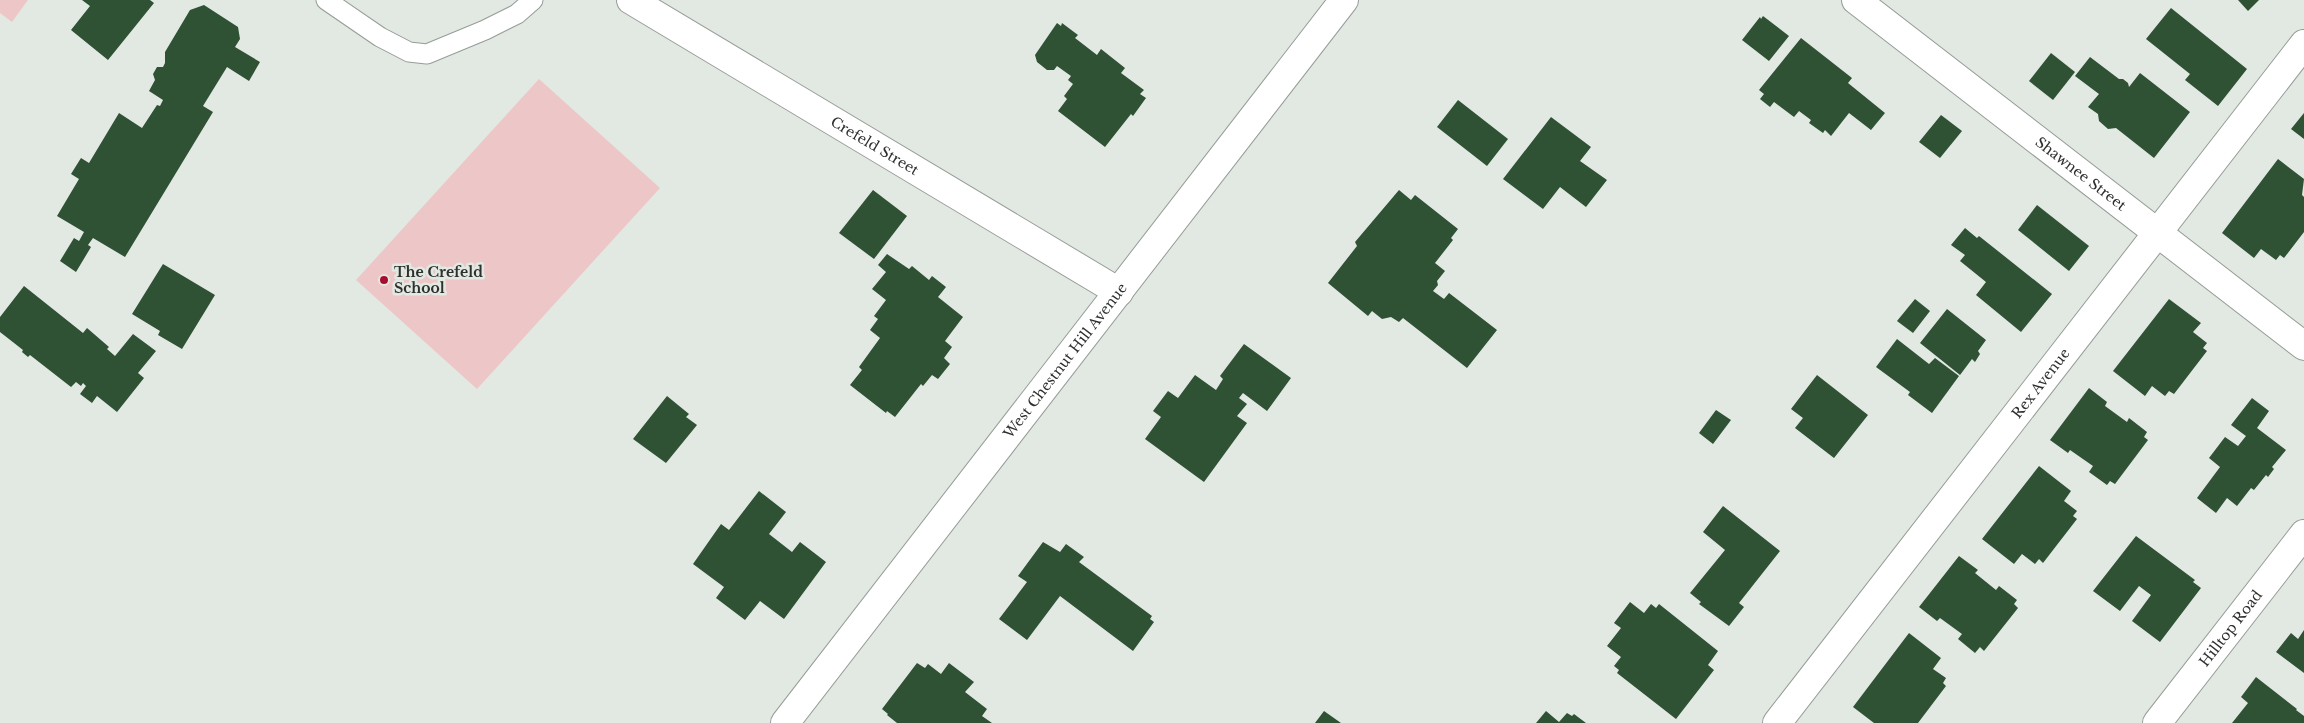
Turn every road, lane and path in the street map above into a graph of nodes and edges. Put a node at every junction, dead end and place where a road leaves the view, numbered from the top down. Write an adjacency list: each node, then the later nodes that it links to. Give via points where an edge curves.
1 (326, 0): 2 (lane, via 409,52 427,54 517,14)
2 (533, 0)
3 (631, 0): 8 (street, Crefeld Street)
4 (1344, 0): 8 (street, West Chestnut Hill Avenue)
5 (1856, 0): 7 (street, Shawnee Street)
6 (2304, 44): 7 (street, Rex Avenue)
7 (2158, 234): 9 (street, Shawnee Street); 12 (street, Rex Avenue)
8 (1118, 292): 11 (street, West Chestnut Hill Avenue)
9 (2304, 346)
10 (2304, 534): 13 (street, Hilltop Road)
11 (786, 723)
12 (1777, 723)
13 (2157, 723)

